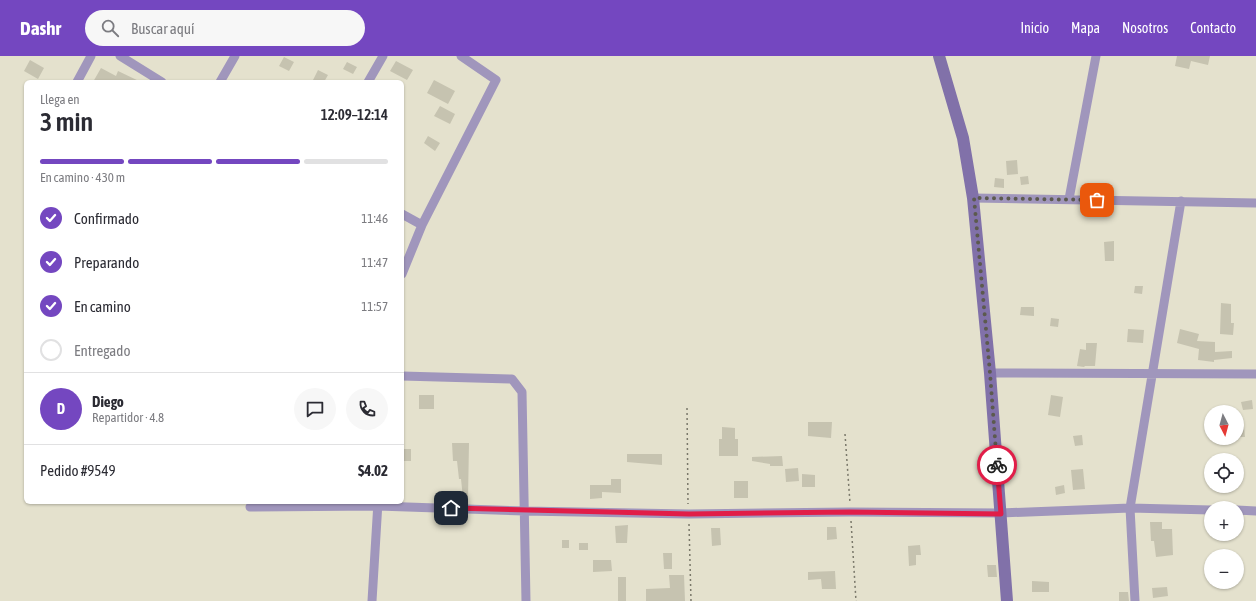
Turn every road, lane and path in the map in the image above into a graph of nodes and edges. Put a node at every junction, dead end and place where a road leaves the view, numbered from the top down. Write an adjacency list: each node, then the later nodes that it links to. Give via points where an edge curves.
1 (91, 56): 8 (street)
2 (120, 56): 9 (street)
3 (235, 56): 10 (street)
4 (383, 56): 11 (street)
5 (461, 56): 17 (street, via 496,80)
6 (939, 56): 12 (street, via 963,138)
7 (1096, 56): 13 (street)
8 (78, 80)
9 (159, 80)
10 (221, 80)
11 (369, 80)
12 (974, 198): 13 (street); 19 (street)
13 (1069, 199): 14 (street)
14 (1181, 201): 15 (street); 20 (street)
15 (1256, 203)
16 (404, 215): 17 (street)
17 (422, 225): 18 (street)
18 (404, 269)
19 (990, 373): 20 (street); 30 (street)
20 (1152, 374): 21 (street); 25 (street)
21 (1256, 374)
22 (404, 376): 28 (street, via 512,379 522,392)
23 (378, 504): 24 (street); 28 (street); 31 (street)
24 (250, 507)
25 (1130, 508): 26 (street); 30 (street); 34 (street)
26 (1204, 510)
27 (1244, 510): 29 (street)
28 (524, 511): 30 (street); 32 (street)
29 (1256, 511)
30 (1001, 514): 33 (street)
31 (372, 601)
32 (526, 601)
33 (1007, 601)
34 (1135, 601)

